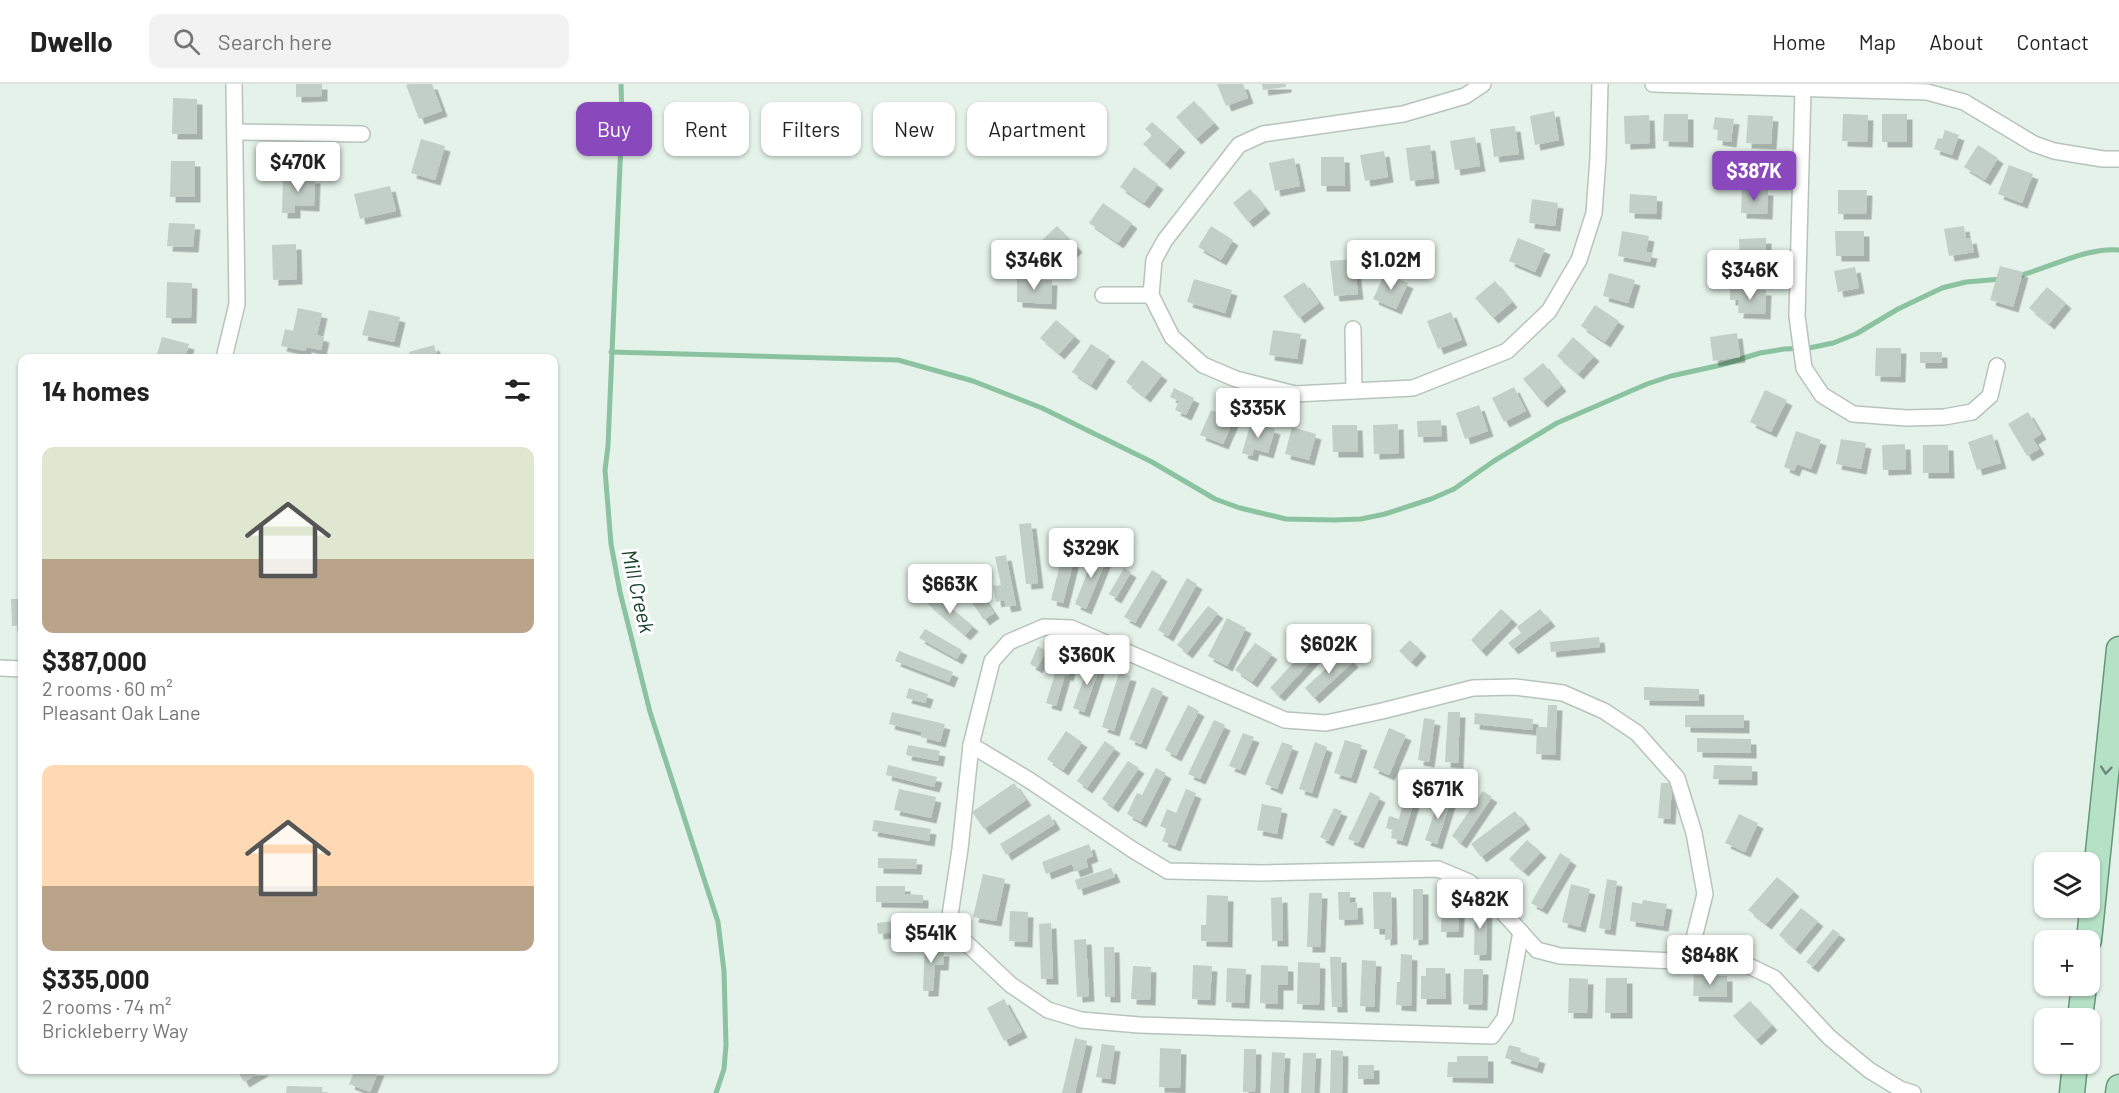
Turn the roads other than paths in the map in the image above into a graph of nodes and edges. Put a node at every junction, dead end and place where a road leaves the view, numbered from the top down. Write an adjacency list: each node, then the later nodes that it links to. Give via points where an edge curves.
1 (234, 84): 6 (street)
2 (1483, 84): 10 (street, via 1465,96 1403,114 1263,134 1239,145 1165,240 1154,260)
3 (1600, 84): 14 (street, via 1594,213 1579,260 1549,311 1507,351 1452,374 1413,388)
4 (1653, 84): 5 (street)
5 (1803, 89): 8 (street, via 1927,92 1964,102 2034,144 2054,151); 13 (street, via 1797,316 1804,368 1822,395 1854,414 1944,417 1972,412 1990,396)
6 (236, 132): 7 (street); 12 (street, via 237,304)
7 (362, 134)
8 (2119, 159)
9 (1103, 294): 10 (street)
10 (1151, 295): 14 (street, via 1172,337 1203,365 1236,379 1295,394)
11 (1353, 329): 14 (street)
12 (225, 354)
13 (1997, 366)
14 (1354, 391)
15 (2119, 649): 19 (main road, one-way to 19)
16 (0, 668): 17 (street)
17 (18, 669)
18 (971, 745): 20 (street, via 1168,871 1438,869 1469,882); 20 (street, via 949,922 1011,985 1048,1010 1080,1020 1139,1025 1492,1036 1505,1018); 21 (street, via 992,661 1009,642 1044,627 1071,628 1285,720 1326,723 1473,688 1515,687 1563,693 1604,711 1637,734 1677,778 1694,833 1705,894)
19 (2090, 930)
20 (1521, 932): 21 (street, via 1537,950 1560,956)
21 (1688, 962): 24 (street, via 1745,964 1774,978 1829,1037 1869,1070)
22 (2074, 1074): 25 (main road)
23 (2119, 1087): 26 (main road)
24 (1913, 1093)
25 (2072, 1093)
26 (2118, 1093)

